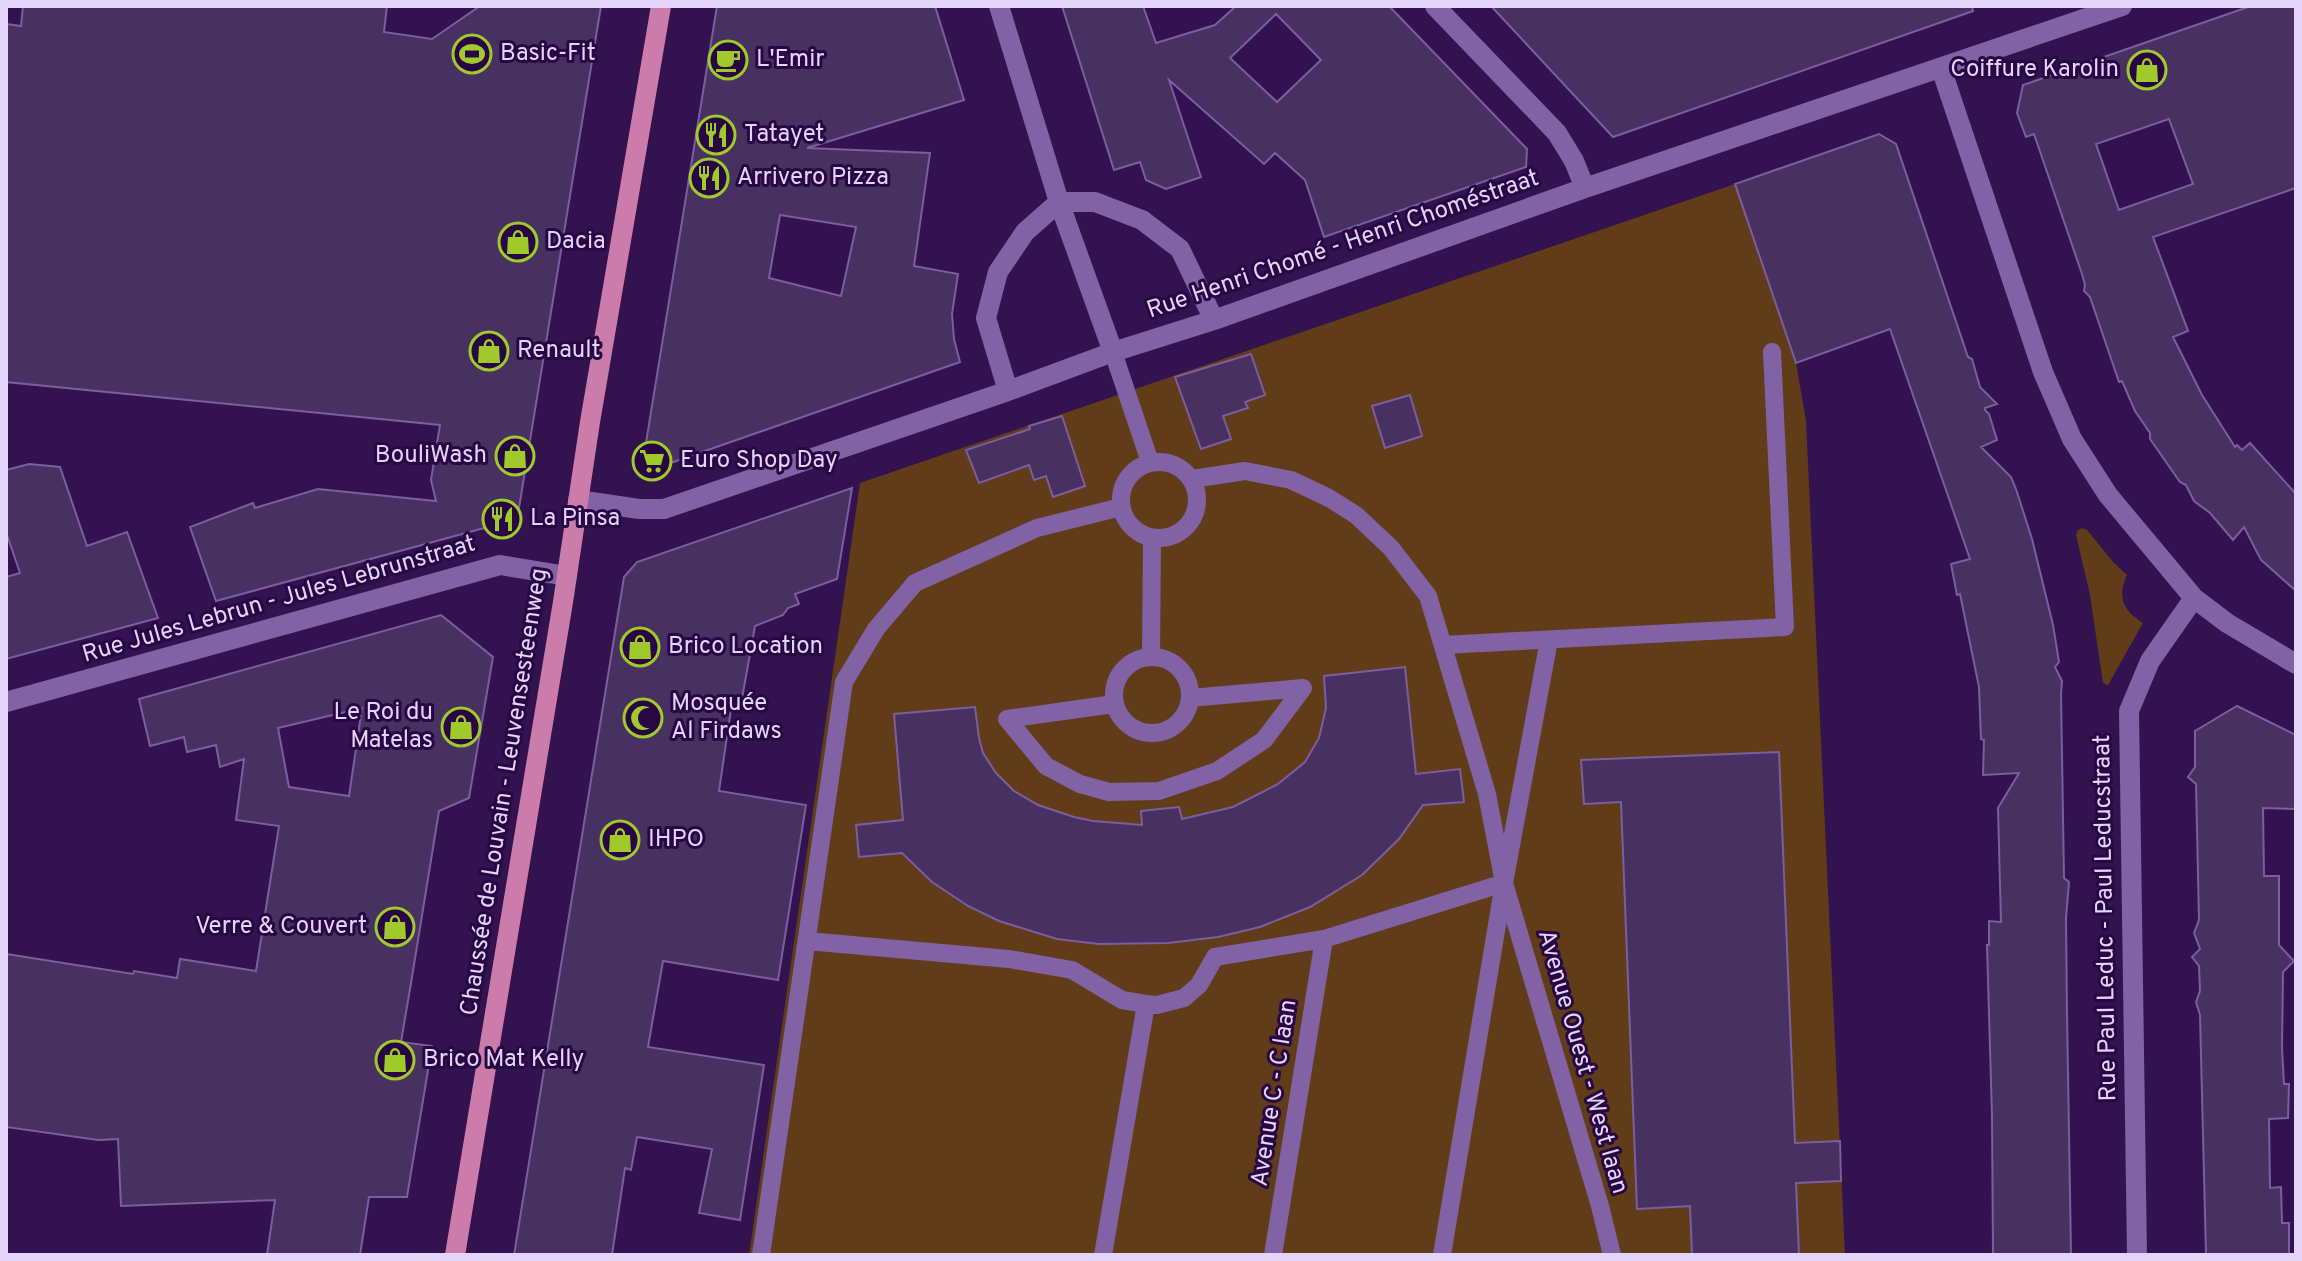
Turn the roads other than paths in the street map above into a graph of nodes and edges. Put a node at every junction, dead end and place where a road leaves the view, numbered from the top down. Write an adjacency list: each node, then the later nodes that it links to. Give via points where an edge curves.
1 (661, 6): 15 (main road, Chaussée de Louvain - Leuvensesteenweg)
2 (999, 6): 8 (street)
3 (1435, 6): 7 (street, via 1557,133)
4 (2122, 6): 5 (street, Rue Henri Chomé - Henri Choméstraat)
5 (2099, 10): 6 (street, Rue Henri Chomé - Henri Choméstraat)
6 (1941, 68): 7 (street, Rue Henri Chomé - Henri Choméstraat); 19 (street, via 2043,372 2072,439 2108,495)
7 (1585, 188): 9 (street, Rue Henri Chomé - Henri Choméstraat)
8 (1059, 202): 9 (street, via 1095,202 1142,220 1180,249); 10 (street); 12 (street, via 1025,232 998,272 986,318)
9 (1214, 320): 10 (street, Rue Henri Chomé - Henri Choméstraat)
10 (1113, 352): 12 (street, Rue Henri Chomé - Henri Choméstraat); 13 (lane)
11 (1772, 352): 20 (lane, via 1785,627)
12 (1008, 391): 15 (street, Rue Henri Chomé - Henri Choméstraat, via 664,509)
13 (1150, 462): 14 (lane, via 1174,464); 16 (lane, via 1130,474 1120,495)
14 (1192, 479): 17 (lane, via 1197,508 1191,522 1167,538); 21 (lane, via 1245,471 1291,480 1356,515 1391,548 1428,596)
15 (578, 500): 18 (main road, Chaussée de Louvain - Leuvensesteenweg)
16 (1121, 507): 17 (lane, via 1131,528); 29 (lane, via 1037,528 915,583 876,629 844,682)
17 (1152, 538): 22 (lane)
18 (567, 576): 25 (street, Rue Jules Lebrun - Jules Lebrunstraat, via 500,565); 31 (main road, Chaussée de Louvain - Leuvensesteenweg)
19 (2194, 598): 23 (street); 37 (street, Rue Paul Leduc - Paul Leducstraat, via 2150,661 2129,711)
20 (1549, 640): 21 (lane); 27 (lane)
21 (1443, 645): 27 (lane, via 1487,794)
22 (1151, 656): 24 (lane, via 1180,668); 26 (lane, via 1121,672)
23 (2296, 664)
24 (1190, 698): 26 (lane, via 1179,722 1155,733 1130,726); 26 (lane, via 1303,688 1264,740 1217,771 1159,791 1109,792 1080,784 1046,766 1007,719)
25 (6, 702)
26 (1114, 704)
27 (1504, 883): 28 (lane); 35 (lane); 36 (lane, Avenue Ouest - West laan)
28 (1324, 939): 30 (lane, via 1215,957 1199,985 1184,998); 34 (lane, Avenue C - C laan)
29 (807, 941): 30 (lane, via 1009,959 1072,970 1122,1000); 32 (lane)
30 (1146, 1004): 33 (lane)
31 (455, 1255)
32 (761, 1255)
33 (1103, 1255)
34 (1273, 1255)
35 (1442, 1255)
36 (1612, 1255)
37 (2137, 1255)

